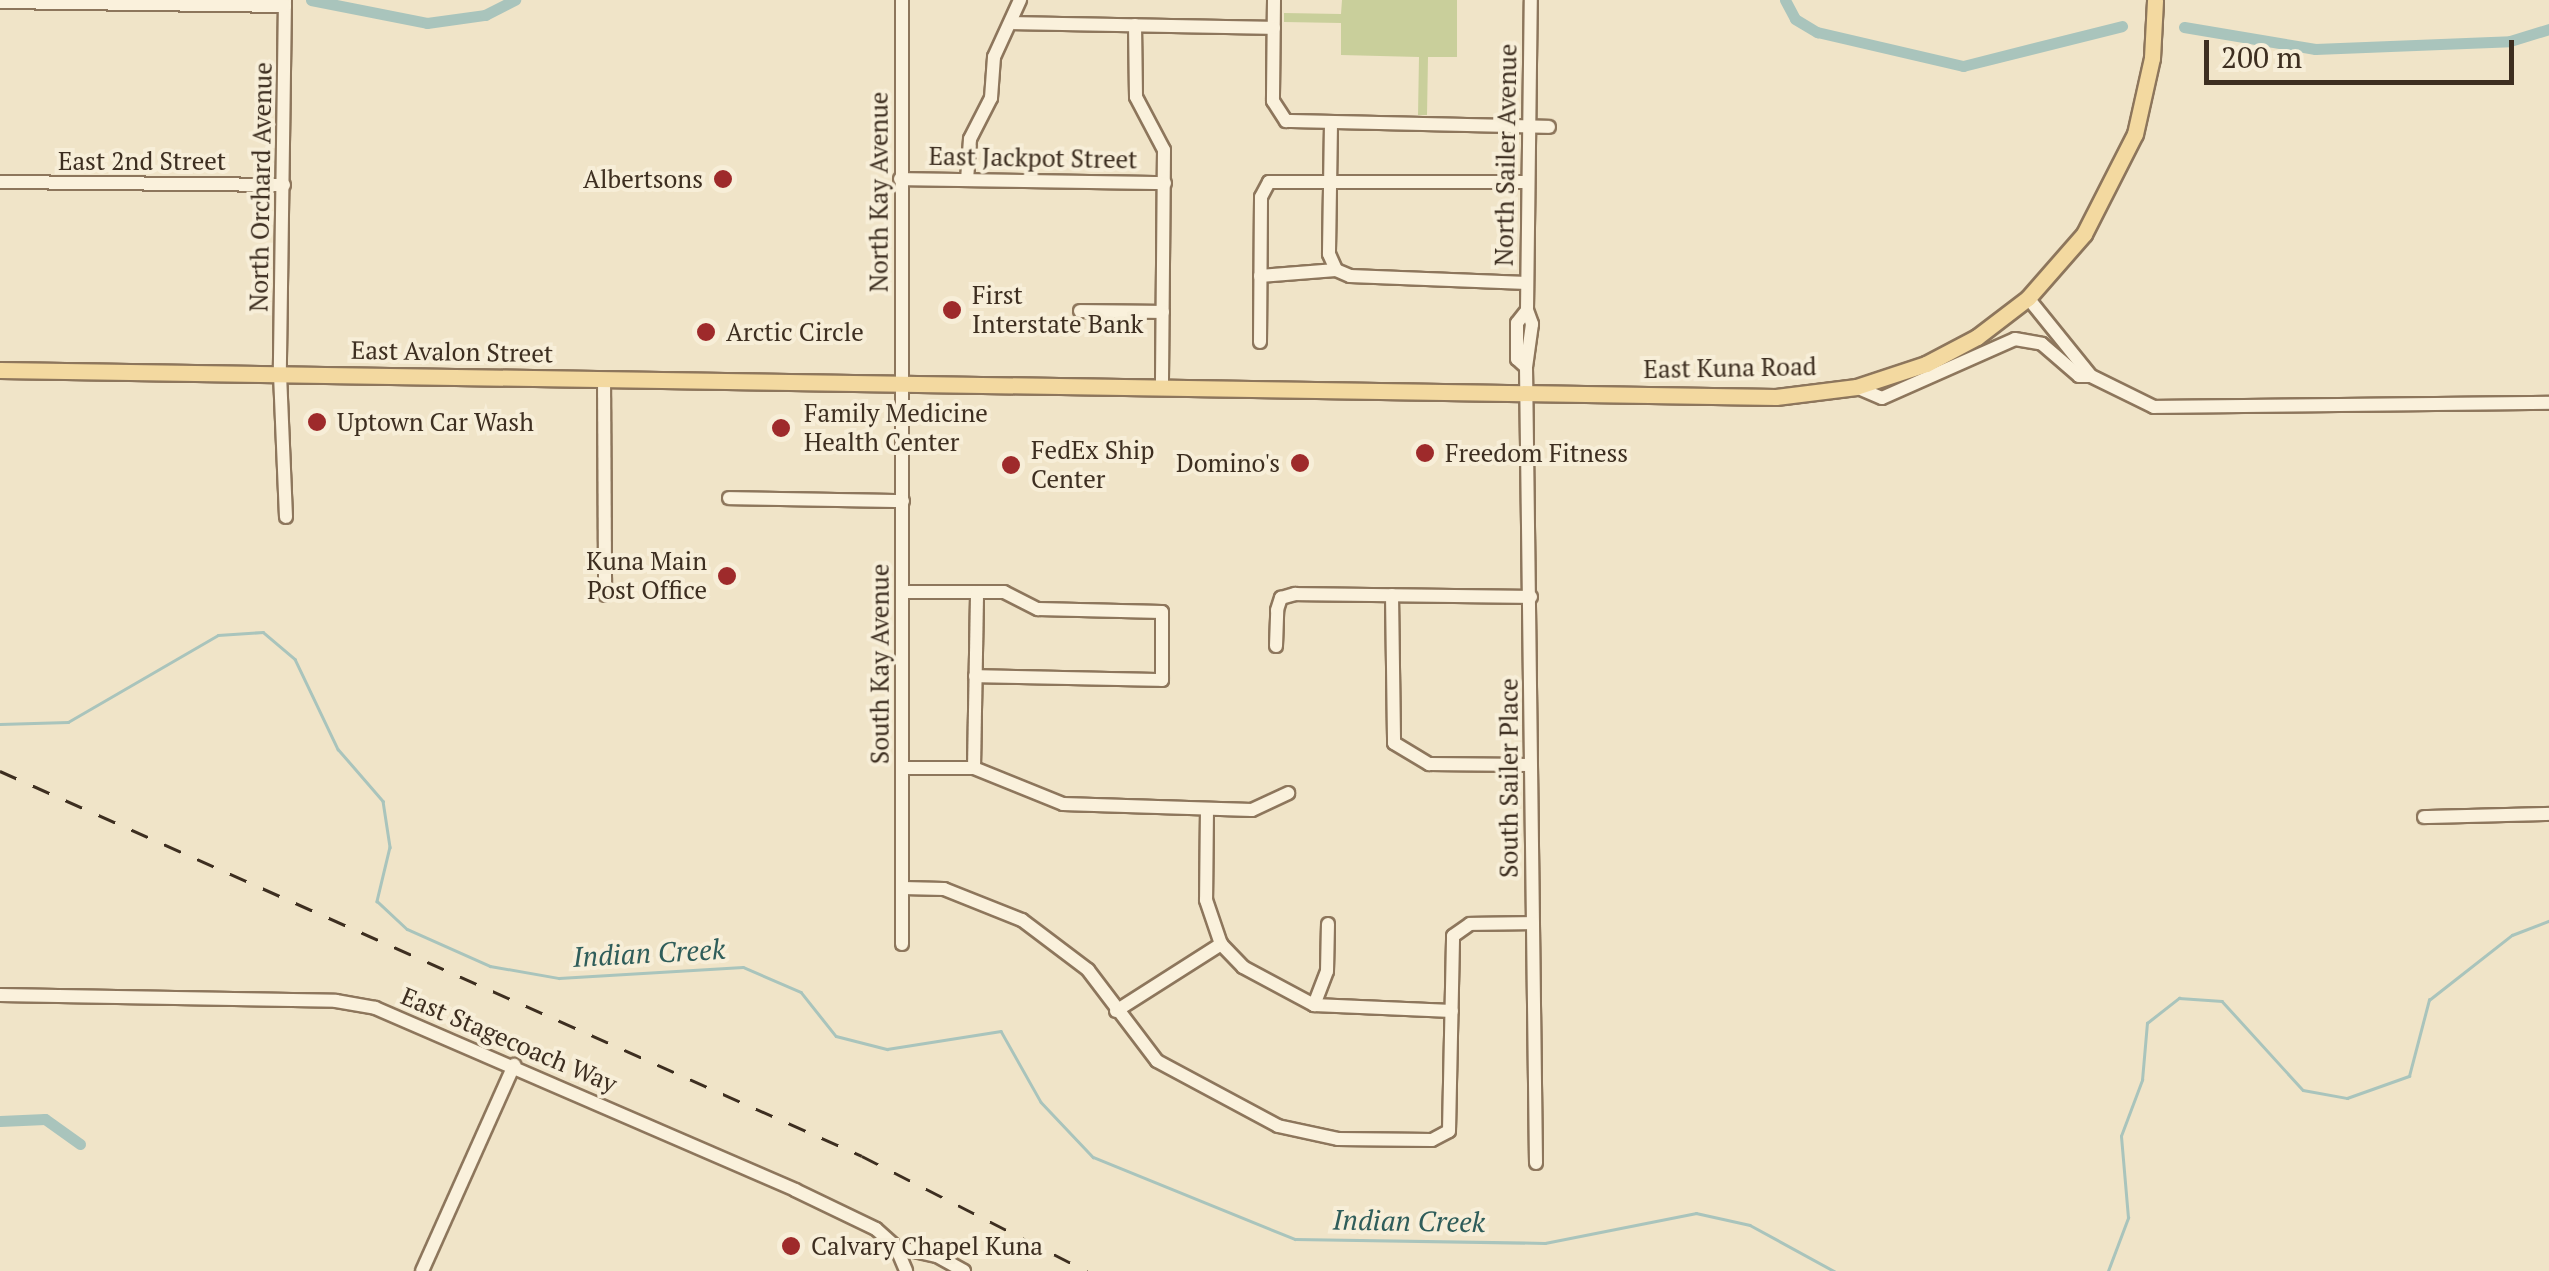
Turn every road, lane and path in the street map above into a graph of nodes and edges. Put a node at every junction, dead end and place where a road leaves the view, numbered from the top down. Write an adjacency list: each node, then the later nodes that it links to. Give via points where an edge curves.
1 (902, 0): 14 (street, North Kay Avenue)
2 (1020, 0): 8 (street)
3 (1274, 0): 10 (street)
4 (1531, 0): 12 (street, North Sailer Avenue)
5 (2154, 0): 24 (main road, East Kuna Road, via 2146,94 2119,172 2084,234)
6 (0, 2): 7 (street)
7 (285, 3): 20 (street, North Orchard Avenue)
8 (1014, 23): 9 (street); 16 (street, via 994,57 991,98 970,139)
9 (1135, 25): 10 (street); 19 (street, via 1136,96 1160,139)
10 (1274, 28): 11 (street, via 1272,101 1279,116 1294,124)
11 (1330, 124): 12 (street); 15 (street)
12 (1528, 127): 13 (street); 18 (street, North Sailer Avenue)
13 (1549, 128)
14 (900, 178): 16 (street, East Jackpot Street); 32 (street, North Kay Avenue)
15 (1330, 179): 18 (street); 21 (street, via 1329,254); 22 (street, via 1267,184)
16 (967, 180): 19 (street, East Jackpot Street)
17 (0, 182): 20 (street, East 2nd Street)
18 (1528, 182): 23 (street, North Sailer Avenue)
19 (1165, 183): 26 (street)
20 (284, 185): 29 (street, North Orchard Avenue)
21 (1336, 270): 22 (street); 23 (street, via 1350,276)
22 (1260, 276): 27 (street)
23 (1527, 283): 35 (street, North Sailer Avenue)
24 (2028, 298): 30 (street); 33 (main road, East Kuna Road, via 1952,351)
25 (1080, 311): 26 (street)
26 (1163, 312): 34 (street)
27 (1260, 342)
28 (0, 370): 29 (main road, East Avalon Street)
29 (280, 374): 31 (main road, East Avalon Street); 39 (street, North Orchard Avenue)
30 (2090, 376): 33 (street, via 2079,376 2042,344 2015,339 1882,398); 36 (street, via 2127,397 2182,410)
31 (604, 379): 32 (main road, East Avalon Street); 43 (street)
32 (904, 384): 34 (main road, East Kuna Road); 38 (street, South Kay Avenue)
33 (1856, 387): 35 (main road, East Kuna Road, via 1776,397)
34 (1162, 388): 35 (main road, East Kuna Road)
35 (1529, 394): 44 (street, South Sailer Place)
36 (2549, 404)
37 (729, 498): 38 (street)
38 (903, 501): 40 (street, South Kay Avenue)
39 (286, 517)
40 (903, 592): 41 (street); 48 (street, South Kay Avenue)
41 (976, 592): 46 (street); 46 (street, via 1004,592 1038,609 1162,612 1162,680)
42 (1392, 595): 44 (street); 45 (street, via 1281,598); 47 (street, via 1391,731 1403,752 1429,764)
43 (605, 596)
44 (1531, 597): 47 (street, South Sailer Place)
45 (1276, 646)
46 (975, 676): 49 (street)
47 (1530, 765): 55 (street, South Sailer Place)
48 (903, 768): 49 (street); 54 (street, South Kay Avenue)
49 (974, 768): 51 (street, via 1064,804)
50 (1288, 793): 51 (street, via 1252,810)
51 (1206, 809): 58 (street, via 1206,900)
52 (2549, 814): 53 (street)
53 (2424, 817)
54 (903, 888): 57 (street, South Kay Avenue); 61 (street, via 944,890 1022,920 1088,970)
55 (1533, 923): 62 (street, via 1457,928); 64 (street, South Sailer Place)
56 (1328, 924): 60 (street, via 1328,971)
57 (902, 944)
58 (1221, 944): 60 (street, via 1243,966); 61 (street)
59 (0, 995): 63 (street, East Stagecoach Way, via 355,1002)
60 (1314, 1005): 62 (street)
61 (1116, 1011): 62 (street, via 1157,1061 1278,1126 1338,1139 1432,1140 1449,1131)
62 (1452, 1011)
63 (514, 1065): 65 (street, East Stagecoach Way, via 849,1216); 66 (street)
64 (1536, 1163)
65 (896, 1247): 67 (street); 68 (street, East Stagecoach Way, via 938,1256)
66 (422, 1271)
67 (906, 1271)
68 (964, 1271)

